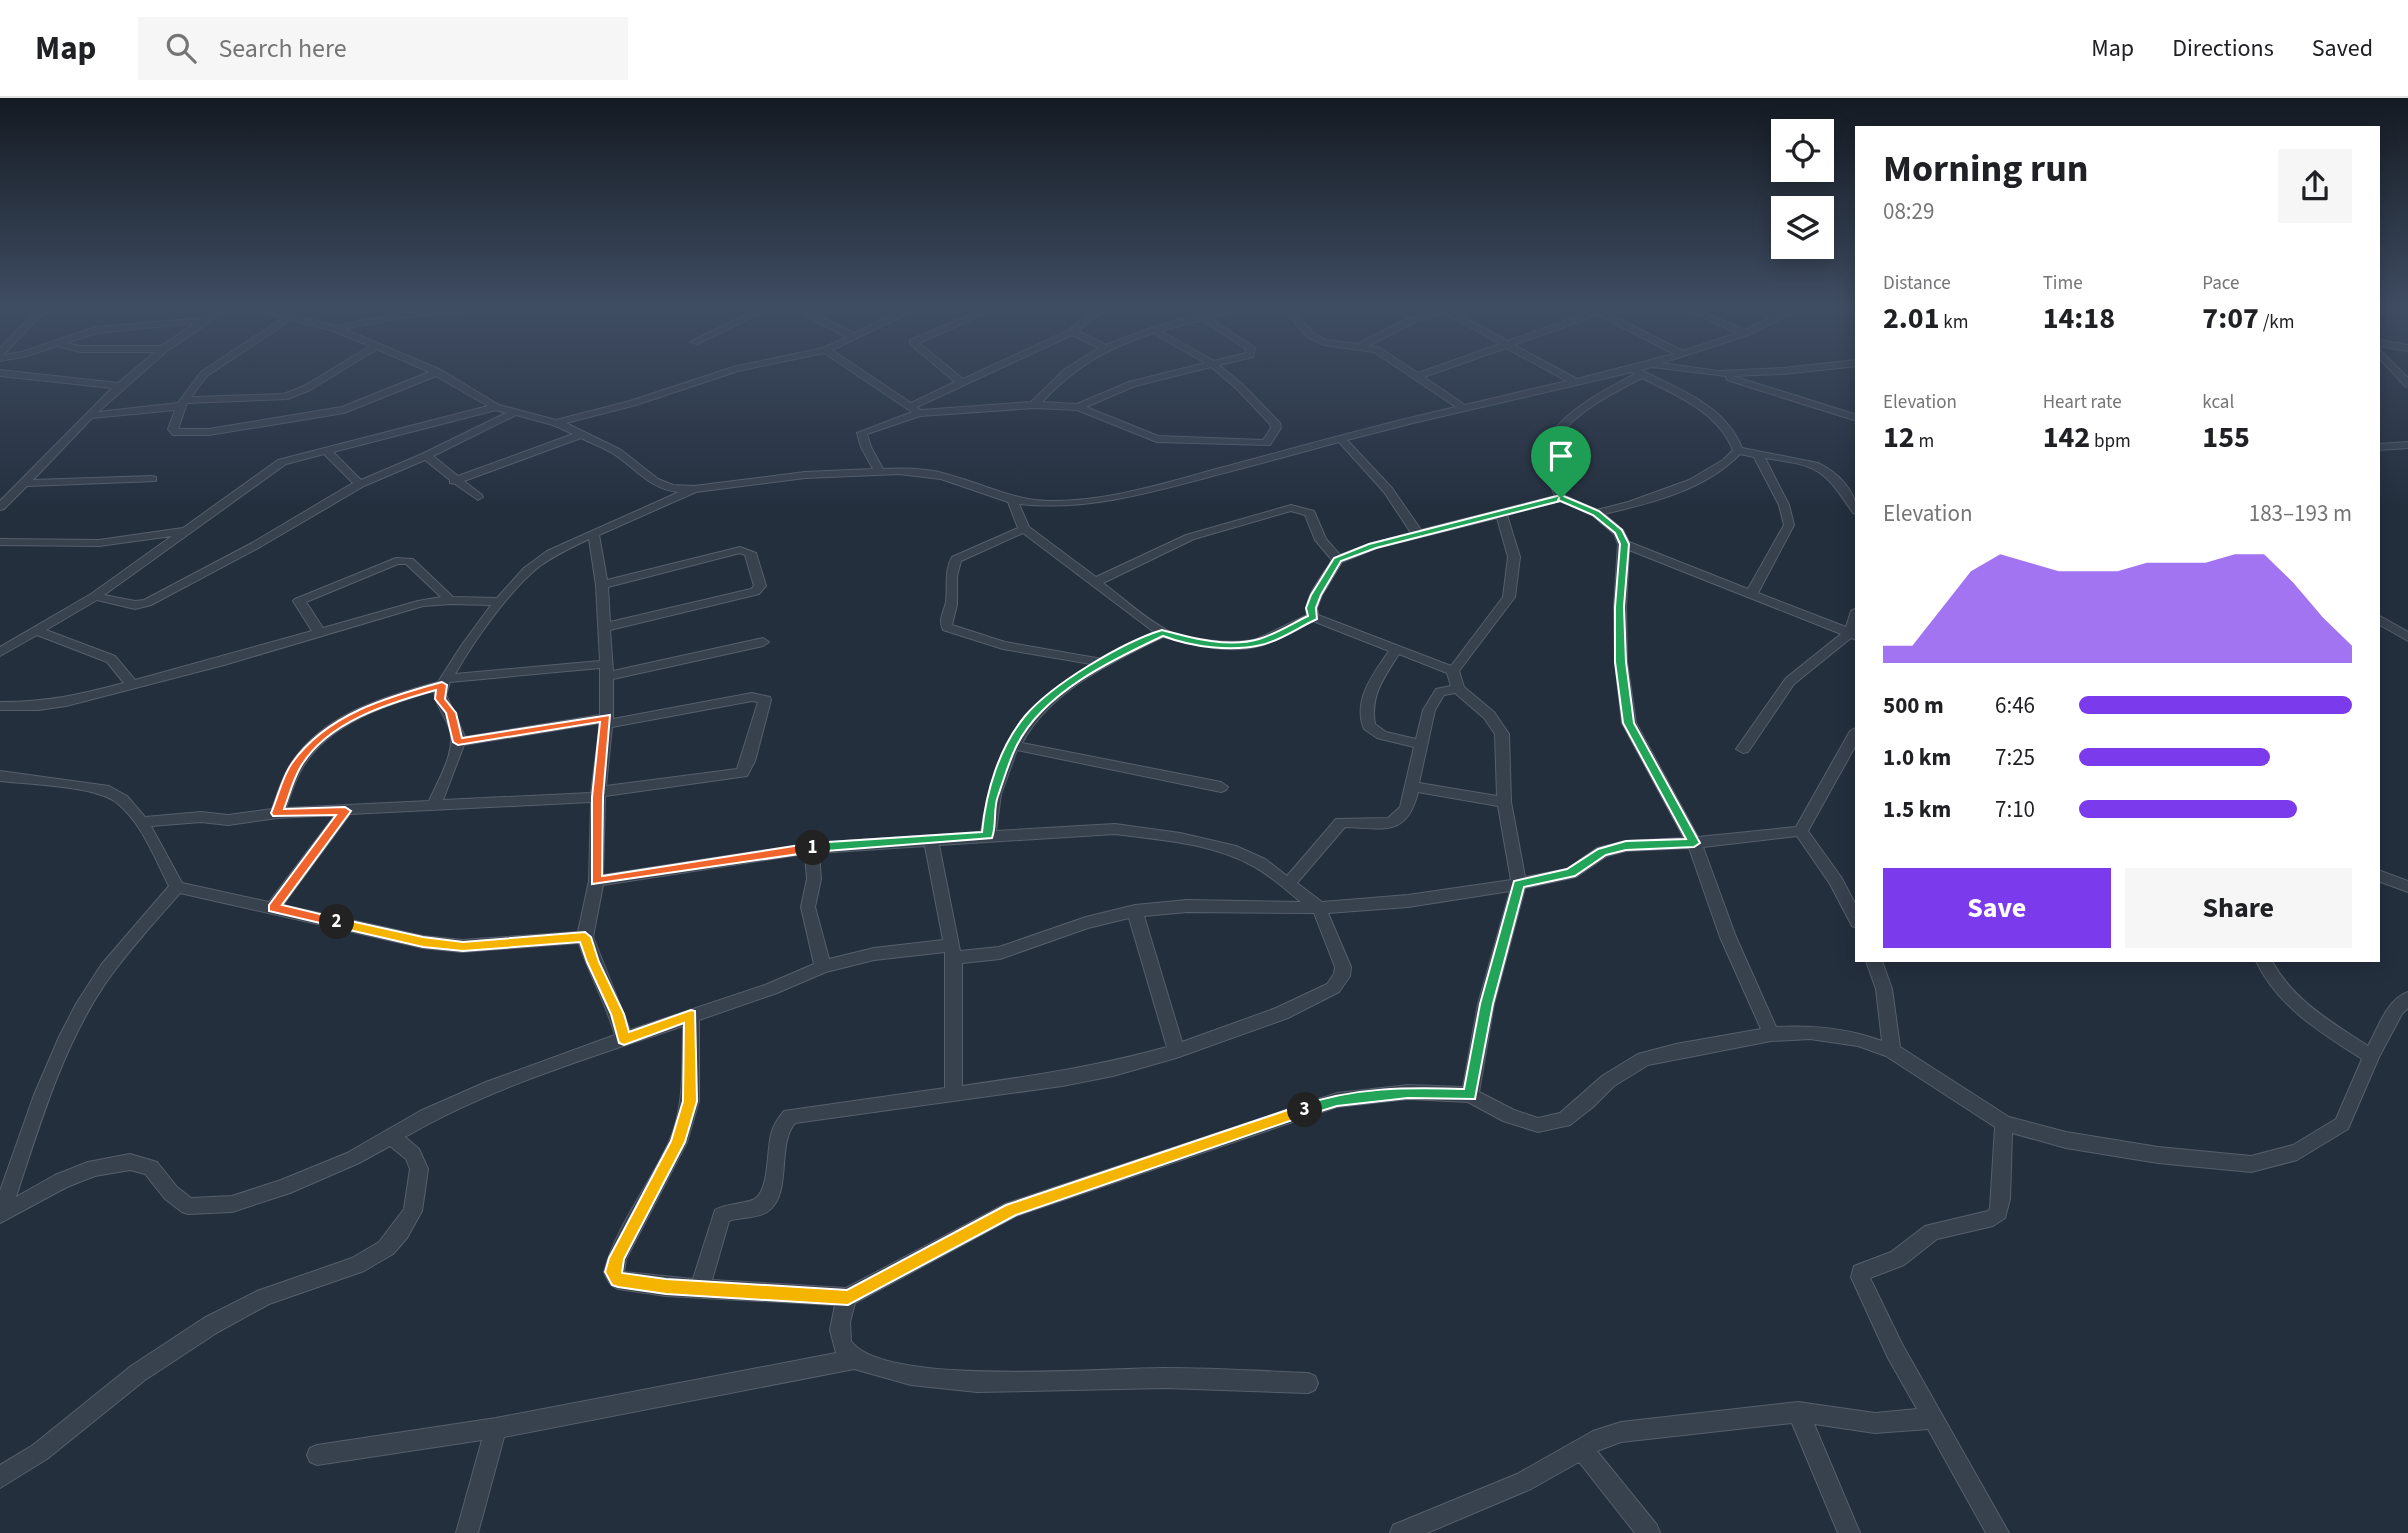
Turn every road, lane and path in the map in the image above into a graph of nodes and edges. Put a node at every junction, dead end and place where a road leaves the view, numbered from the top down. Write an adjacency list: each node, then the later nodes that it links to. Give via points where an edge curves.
1 (0, 373): 26 (street)
2 (132, 373): 26 (street)
3 (206, 373): 27 (street)
4 (332, 373): 27 (street, via 285,397)
5 (436, 373): 27 (street, via 344,410 209,432 176,433 173,429)
6 (440, 373): 29 (street)
7 (724, 373): 36 (street)
8 (860, 373): 32 (street)
9 (949, 373): 25 (street)
10 (983, 373): 25 (street)
11 (1066, 373): 28 (street)
12 (1174, 373): 30 (street, via 1132,384)
13 (1223, 373): 39 (street, via 1275,423)
14 (1414, 373): 23 (street)
15 (1428, 373): 23 (street)
16 (1558, 373): 24 (street)
17 (1627, 373): 24 (street)
18 (1635, 373): 54 (street, via 1580,410 1550,445)
19 (1641, 373): 43 (street, via 1709,411 1735,438)
20 (1710, 373): 22 (street)
21 (1740, 373): 22 (street)
22 (1718, 374): 35 (street)
23 (1419, 376): 31 (street)
24 (1575, 382): 31 (street)
25 (961, 383): 32 (street)
26 (117, 386): 34 (street)
27 (183, 403): 34 (street)
28 (1034, 405): 30 (street); 32 (street)
29 (496, 407): 33 (street); 42 (street)
30 (1078, 407): 39 (street, via 1157,439)
31 (1465, 409): 38 (street)
32 (914, 410): 47 (street, via 862,433)
33 (515, 412): 36 (street); 44 (street)
34 (88, 415): 50 (street)
35 (1855, 417)
36 (556, 423): 37 (street)
37 (582, 434): 49 (street); 52 (street, via 617,452 654,481 671,488)
38 (1340, 438): 45 (street); 63 (street, via 1388,490)
39 (1266, 443): 45 (street)
40 (2408, 445): 41 (street)
41 (2380, 447)
42 (325, 450): 51 (street); 61 (street, via 282,462)
43 (1738, 450): 46 (street); 59 (street, via 1711,473 1649,500)
44 (426, 456): 49 (street); 51 (street)
45 (1271, 456): 55 (street, via 1101,500 1049,504)
46 (1759, 457): 57 (street, via 1816,464 1837,481); 71 (street, via 1789,525)
47 (880, 472): 52 (street, via 773,478); 55 (street, via 943,476)
48 (152, 480): 50 (street)
49 (454, 481): 53 (street)
50 (24, 483): 56 (street)
51 (360, 484): 72 (street, via 147,603 135,605)
52 (694, 489): 62 (street)
53 (478, 497)
54 (1561, 498): 58 (street); 59 (street)
55 (1012, 500): 60 (street)
56 (3, 502)
57 (1855, 508)
58 (1502, 513): 63 (street); 88 (street, via 1514,557 1508,597)
59 (1596, 513): 66 (street, via 1619,532)
60 (1024, 529): 69 (street); 86 (street, via 956,559 951,567 947,627 1003,645)
61 (188, 530): 65 (street, via 99,543); 72 (street)
62 (593, 533): 70 (street); 74 (street, via 527,570)
63 (1419, 536): 68 (street)
64 (0, 542): 65 (street)
65 (18, 542): 67 (street)
66 (1624, 544): 71 (street); 111 (street, via 1620,662 1629,723)
67 (0, 553)
68 (1338, 559): 69 (street, via 1321,540 1310,513 1291,508 1190,537); 75 (street, via 1316,595)
69 (1093, 583): 80 (street)
70 (602, 585): 77 (street); 77 (street, via 740,550 750,553 760,586 755,592)
71 (1752, 593): 81 (street)
72 (95, 596): 78 (street)
73 (450, 600): 74 (street); 79 (street, via 401,607); 79 (street, via 409,561 396,561 299,601)
74 (499, 602): 89 (street)
75 (1313, 617): 80 (street, via 1249,645 1202,643); 84 (street)
76 (2380, 620): 82 (street)
77 (606, 626): 87 (street)
78 (38, 631): 85 (street); 90 (street, via 111,659)
79 (319, 632): 90 (street)
80 (1162, 633): 86 (street)
81 (1853, 634): 98 (street, via 1790,681)
82 (2408, 638)
83 (763, 642): 87 (street)
84 (1396, 650): 88 (street); 96 (street, via 1369,691 1369,726 1382,735)
85 (0, 652)
86 (1100, 662): 97 (street, via 1037,711)
87 (607, 670): 89 (street); 93 (street)
88 (1454, 671): 91 (street)
89 (444, 682): 95 (street, via 440,699 451,713); 106 (street, via 393,699 329,732 295,767)
90 (132, 685): 92 (street, via 38,706)
91 (1458, 689): 96 (street, via 1436,695); 103 (street, via 1489,715 1502,734)
92 (0, 706)
93 (606, 721): 95 (street); 102 (street); 102 (street, via 752,697 765,700 742,773)
94 (1855, 735): 108 (street)
95 (458, 742): 104 (street)
96 (1420, 744): 100 (street)
97 (1012, 745): 101 (street); 109 (street, via 991,800)
98 (1743, 749)
99 (0, 776): 107 (street, via 104,789 122,799)
100 (1411, 786): 103 (street); 115 (street, via 1407,808 1399,820 1384,825 1341,822)
101 (1221, 787)
102 (598, 794): 104 (street); 114 (street)
103 (1504, 802): 116 (street)
104 (434, 806): 105 (street)
105 (345, 811): 106 (street); 119 (street)
106 (277, 813): 107 (street, via 228,820 201,817)
107 (142, 822): 117 (street)
108 (1801, 831): 111 (street); 122 (street)
109 (988, 835): 110 (street); 115 (street, via 1115,829 1180,838 1231,850)
110 (931, 839): 112 (street); 124 (street)
111 (1694, 843): 116 (street, via 1626,846 1602,852 1571,873); 130 (street, via 1728,937)
112 (812, 848): 114 (street); 127 (street, via 814,879 808,907)
113 (2380, 876): 118 (street)
114 (596, 881): 123 (street)
115 (1289, 883): 120 (street)
116 (1519, 884): 120 (street, via 1408,901); 136 (street, via 1486,1004)
117 (177, 887): 119 (street); 139 (street, via 115,959 70,1032)
118 (2408, 887)
119 (273, 908): 123 (street, via 463,947)
120 (1319, 908): 121 (street, via 1187,906); 132 (street, via 1343,967 1333,988 1282,1013)
121 (1135, 911): 124 (street, via 1000,953); 132 (street)
122 (1855, 918)
123 (585, 937): 131 (street)
124 (953, 951): 127 (street, via 874,954); 135 (street)
125 (1874, 962): 133 (street, via 1884,989)
126 (2265, 962): 134 (street, via 2301,1009)
127 (823, 967): 129 (street)
128 (2408, 998): 134 (street, via 2396,1009)
129 (691, 1015): 131 (street); 140 (street, via 690,1101 678,1142 613,1272 618,1280)
130 (1771, 1034): 133 (street, via 1810,1032 1859,1039); 136 (street, via 1644,1059 1608,1081 1564,1120 1538,1125)
131 (624, 1039): 138 (street, via 492,1087)
132 (1176, 1051): 135 (street, via 1062,1079)
133 (1892, 1051): 137 (street)
134 (2371, 1056): 137 (street, via 2342,1124 2297,1153 2251,1164 2066,1140)
135 (953, 1094): 140 (street, via 790,1116 785,1120 769,1195 756,1209 720,1216)
136 (1470, 1095): 141 (street, via 1396,1094 1337,1100 1285,1116 1011,1210)
137 (2004, 1123): 145 (street, via 1999,1212 1993,1218 1932,1232 1897,1259 1861,1272 1873,1307)
138 (390, 1136): 139 (street, via 353,1158 232,1204 188,1206 151,1168 130,1162 94,1168 61,1181); 149 (street, via 413,1154 419,1169 413,1210 386,1248 357,1265 264,1297 211,1325 138,1373 40,1452)
139 (1, 1215)
140 (700, 1289): 141 (street)
141 (848, 1297): 142 (street, via 839,1321 839,1340)
142 (854, 1359): 143 (street, via 904,1375 964,1380 1168,1377); 146 (street)
143 (1308, 1383)
144 (1798, 1412): 145 (street, via 1875,1423); 147 (street, via 1620,1432); 153 (street)
145 (1933, 1418): 154 (street)
146 (496, 1428): 148 (street); 150 (street)
147 (1581, 1448): 151 (street, via 1524,1482); 152 (street)
148 (317, 1455)
149 (0, 1477)
150 (467, 1533)
151 (1402, 1533)
152 (1648, 1533)
153 (1849, 1533)
154 (1998, 1533)

